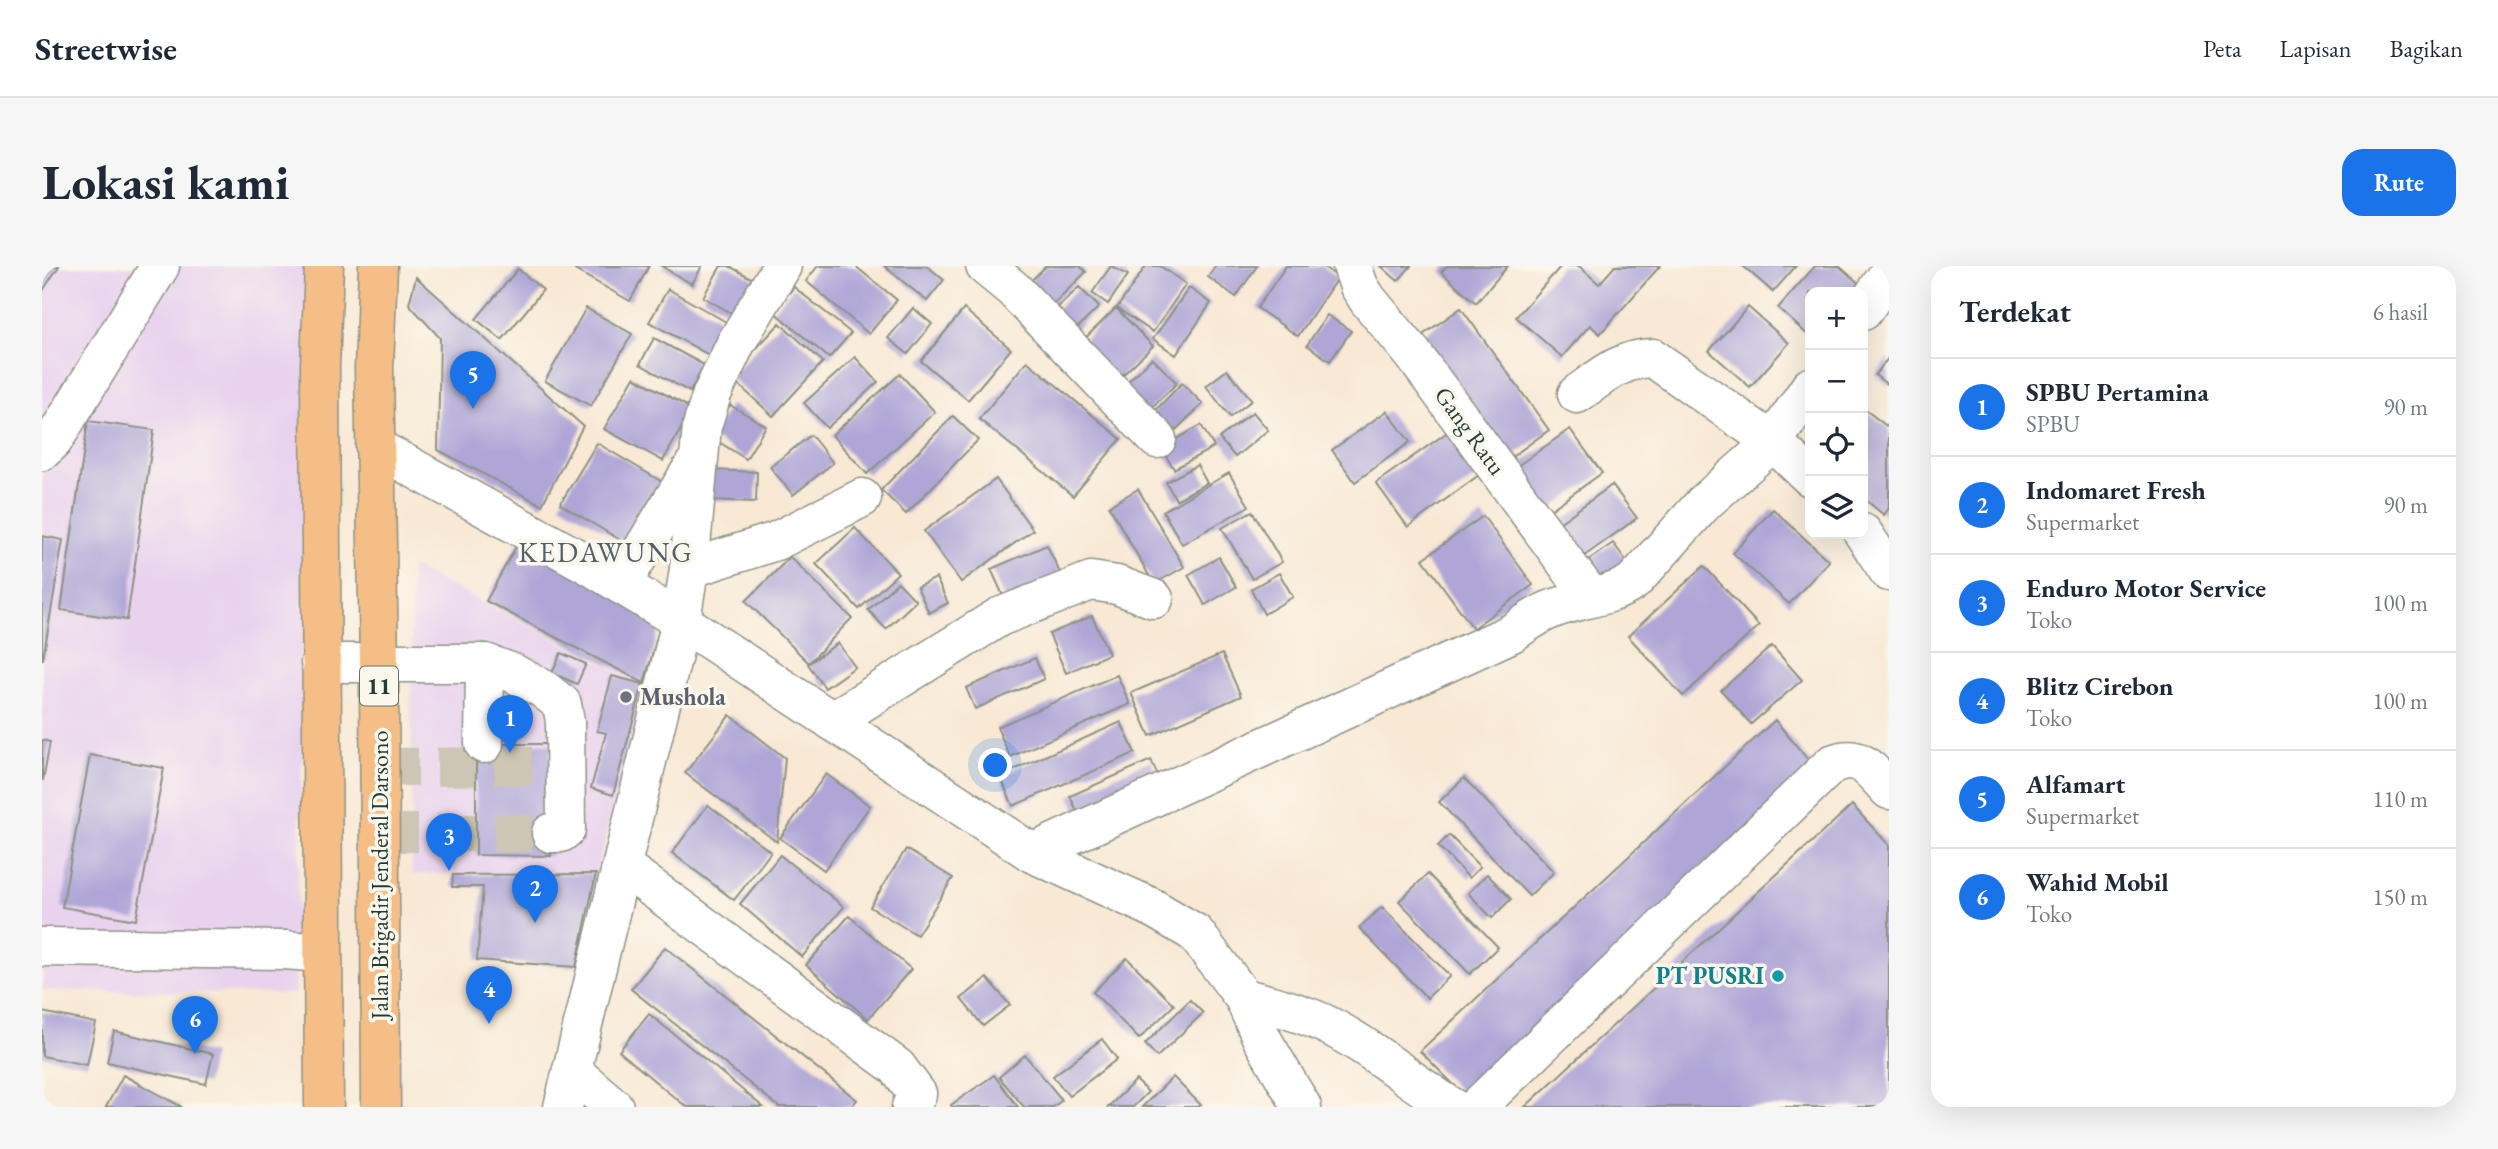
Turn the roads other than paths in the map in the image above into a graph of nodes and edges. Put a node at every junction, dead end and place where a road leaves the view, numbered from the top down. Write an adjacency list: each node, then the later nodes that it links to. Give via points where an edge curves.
1 (160, 266): 17 (street, via 53,441)
2 (324, 266): 10 (highway)
3 (378, 266): 11 (highway, Jalan Brigadir Jenderal Darsono / 11)
4 (782, 266): 18 (street, via 712,394)
5 (985, 266): 14 (street, via 1013,289)
6 (1352, 266): 25 (street, Gang Ratu, via 1368,300 1413,354)
7 (1883, 266): 8 (street)
8 (1889, 272): 9 (street)
9 (1868, 304)
10 (320, 366): 11 (highway); 28 (highway)
11 (374, 368): 16 (highway, Jalan Brigadir Jenderal Darsono / 11)
12 (1577, 394): 15 (street, via 1621,364 1653,358)
13 (1805, 394): 15 (street)
14 (1157, 439)
15 (1773, 442): 19 (street); 25 (street, via 1704,503 1634,581 1622,590)
16 (375, 447): 24 (street); 29 (highway, Jalan Brigadir Jenderal Darsono / 11)
17 (42, 451)
18 (699, 457): 22 (street); 24 (street)
19 (1809, 476)
20 (862, 498): 22 (street, via 776,541)
21 (1867, 539): 23 (street)
22 (689, 569): 27 (street)
23 (1889, 572)
24 (621, 585): 27 (street)
25 (1591, 597): 37 (street, via 1548,611 1512,633)
26 (1154, 599): 31 (street, via 1091,581 999,617)
27 (681, 621): 31 (street); 38 (street)
28 (320, 663): 29 (street); 34 (highway)
29 (379, 663): 30 (street); 35 (highway, Jalan Brigadir Jenderal Darsono / 11)
30 (485, 663): 32 (street); 36 (street, via 544,689 562,704 565,722)
31 (832, 721): 37 (street)
32 (484, 744)
33 (1889, 790): 50 (street, via 1863,763 1847,758 1832,764)
34 (321, 799): 35 (highway); 40 (highway)
35 (379, 799): 44 (highway, Jalan Brigadir Jenderal Darsono / 11)
36 (558, 800)
37 (1032, 853): 41 (street, via 1151,906 1195,933)
38 (622, 866): 42 (street); 47 (street, via 897,1068 917,1094)
39 (42, 947): 40 (street)
40 (322, 953): 43 (highway)
41 (1244, 998): 48 (street, via 1262,1040); 49 (street, via 1282,1006 1322,1023)
42 (572, 1071): 45 (street); 46 (street)
43 (324, 1107)
44 (381, 1107)
45 (563, 1107)
46 (614, 1107)
47 (911, 1107)
48 (1301, 1107)
49 (1452, 1107)
50 (1477, 1107)

